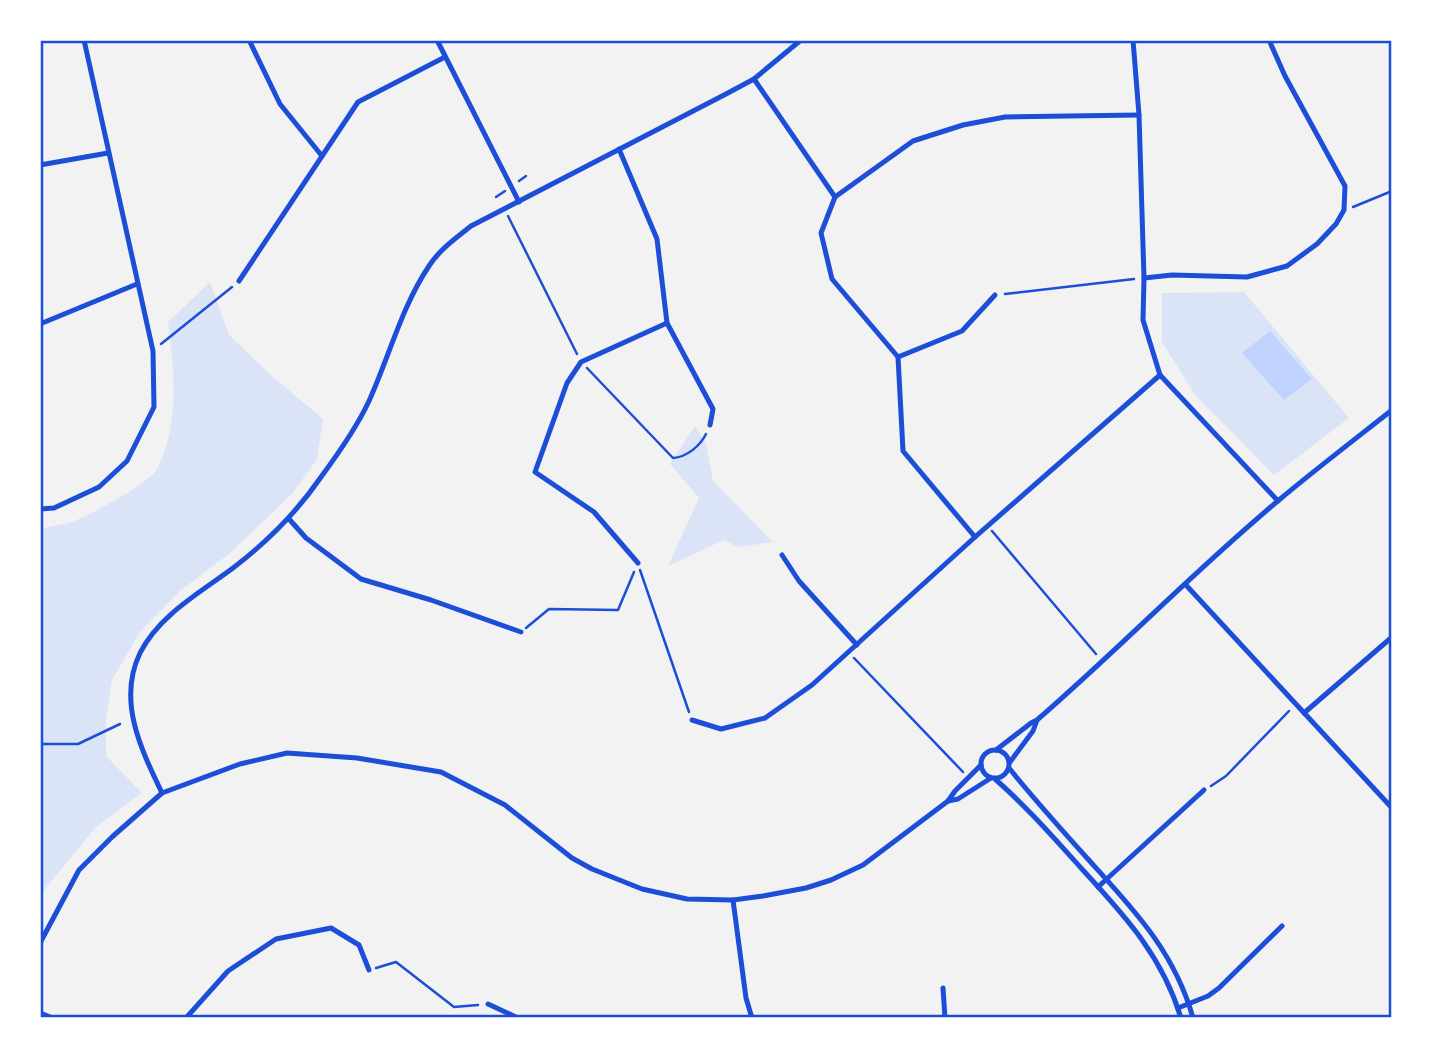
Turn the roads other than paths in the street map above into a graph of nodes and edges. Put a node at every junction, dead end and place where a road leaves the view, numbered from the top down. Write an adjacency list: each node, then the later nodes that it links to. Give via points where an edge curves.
1 (84, 40): 11 (street)
2 (249, 40): 12 (street, via 280,104)
3 (437, 40): 7 (street)
4 (801, 40): 8 (street)
5 (1133, 40): 9 (street)
6 (1269, 40): 16 (street, via 1345,186 1344,210 1317,244 1287,266 1247,276)
7 (445, 57): 12 (street, via 358,102); 15 (street)
8 (754, 79): 10 (street); 14 (street)
9 (1139, 115): 14 (street, via 1005,117 963,125 913,141); 16 (street)
10 (619, 149): 15 (street); 20 (street, via 657,239)
11 (108, 153): 13 (street); 18 (street)
12 (322, 156): 17 (street)
13 (40, 165)
14 (835, 197): 22 (street, via 821,233 832,279)
15 (519, 202): 28 (street, via 471,226 430,264 368,404)
16 (1144, 278): 23 (street, via 1143,320)
17 (239, 281)
18 (137, 284): 21 (street); 27 (street, via 153,351 154,407 127,461 99,487 54,508)
19 (995, 295): 22 (street, via 962,331)
20 (667, 323): 25 (street, via 713,409); 31 (street, via 581,362 566,383 535,472 594,512)
21 (40, 324)
22 (898, 357): 29 (street, via 903,451)
23 (1160, 375): 26 (street); 29 (street)
24 (1392, 410): 26 (street)
25 (710, 425)
26 (1278, 501): 32 (street)
27 (40, 509)
28 (289, 519): 33 (street, via 306,538 362,579); 44 (street, via 154,630 140,653 131,681 130,712)
29 (975, 537): 35 (street)
30 (782, 555): 35 (street, via 799,581)
31 (638, 563)
32 (1185, 584): 36 (street); 38 (street)
33 (521, 632)
34 (1392, 637): 36 (street)
35 (857, 645): 37 (street, via 765,718 721,729)
36 (1304, 713): 46 (street)
37 (692, 720)
38 (1037, 720): 39 (street); 41 (street)
39 (996, 750): 40 (street, via 984,755); 41 (street, via 1005,754)
40 (981, 765): 42 (street); 45 (street)
41 (1009, 765): 42 (street, via 1004,775); 47 (street)
42 (993, 778): 45 (street); 48 (street, via 1028,809)
43 (1205, 790): 47 (street)
44 (162, 793): 49 (street, via 240,764 287,753 357,758 441,772 505,805 572,858 616,880 687,900); 51 (street, via 79,870)
45 (948, 802): 49 (street, via 863,865 831,880)
46 (1392, 808)
47 (1106, 879): 48 (street); 55 (street, via 1150,929)
48 (1098, 887): 56 (street, via 1149,947)
49 (733, 900): 61 (street)
50 (1282, 926): 55 (street, via 1219,988)
51 (40, 943)
52 (369, 970): 59 (street, via 359,945 331,928 276,939 228,971)
53 (943, 988): 62 (street)
54 (488, 1004): 60 (street)
55 (1189, 1004): 56 (street); 64 (street)
56 (1178, 1007): 63 (street)
57 (40, 1013): 58 (street)
58 (53, 1018)
59 (186, 1018)
60 (518, 1018)
61 (752, 1018)
62 (945, 1018)
63 (1181, 1018)
64 (1194, 1018)

